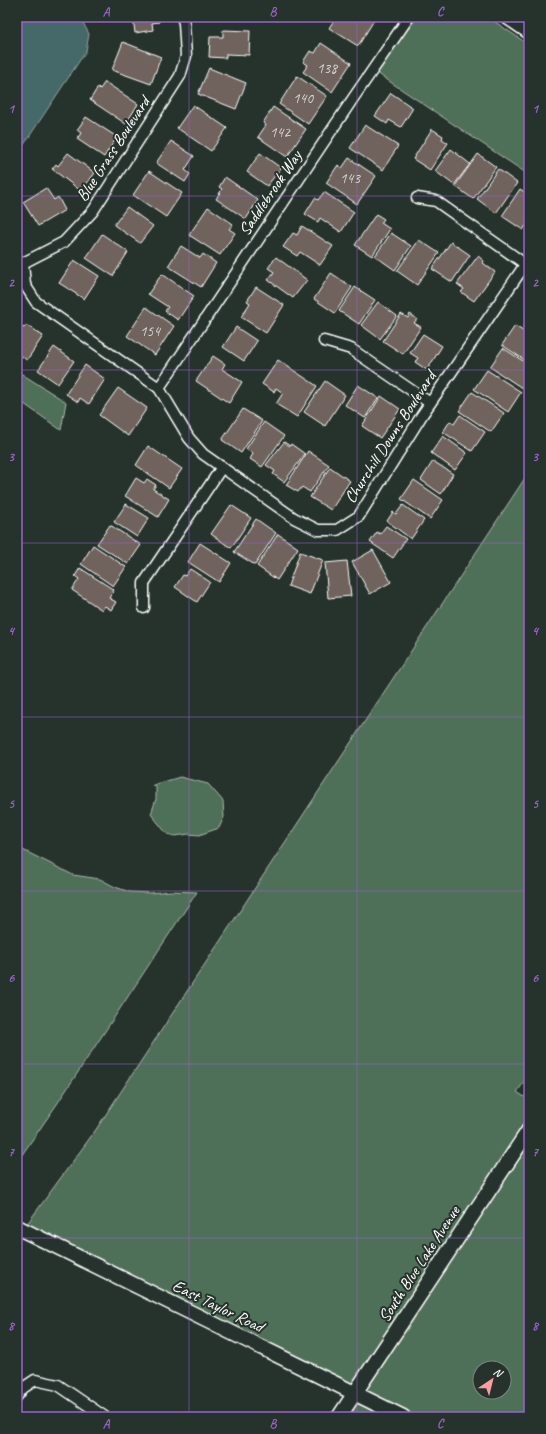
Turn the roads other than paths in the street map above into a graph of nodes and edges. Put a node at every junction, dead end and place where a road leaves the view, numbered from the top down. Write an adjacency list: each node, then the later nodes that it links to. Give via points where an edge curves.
1 (182, 17): 7 (street, Blue Grass Boulevard, via 186,56 180,76 93,211 64,242)
2 (410, 17): 9 (street, Saddlebrook Way)
3 (504, 17): 4 (street)
4 (529, 34)
5 (418, 198): 6 (street, via 436,201)
6 (527, 262): 10 (street, Churchill Downs Boulevard)
7 (20, 263): 9 (street, Churchill Downs Boulevard, via 25,285 36,302)
8 (324, 341): 10 (street, via 351,349)
9 (159, 388): 11 (street, Churchill Downs Boulevard, via 189,438 203,454)
10 (430, 403): 11 (street, Churchill Downs Boulevard, via 359,516 337,530 318,530 294,518)
11 (222, 467): 12 (street, via 144,583)
12 (144, 608)
13 (529, 1130): 15 (main road, South Blue Lake Avenue)
14 (17, 1227): 15 (main road, East Taylor Road)
15 (356, 1394): 18 (main road, South Blue Lake Avenue); 19 (main road, East Taylor Road)
16 (17, 1396): 17 (street, via 35,1380 58,1385)
17 (105, 1417)
18 (339, 1417)
19 (403, 1417)

